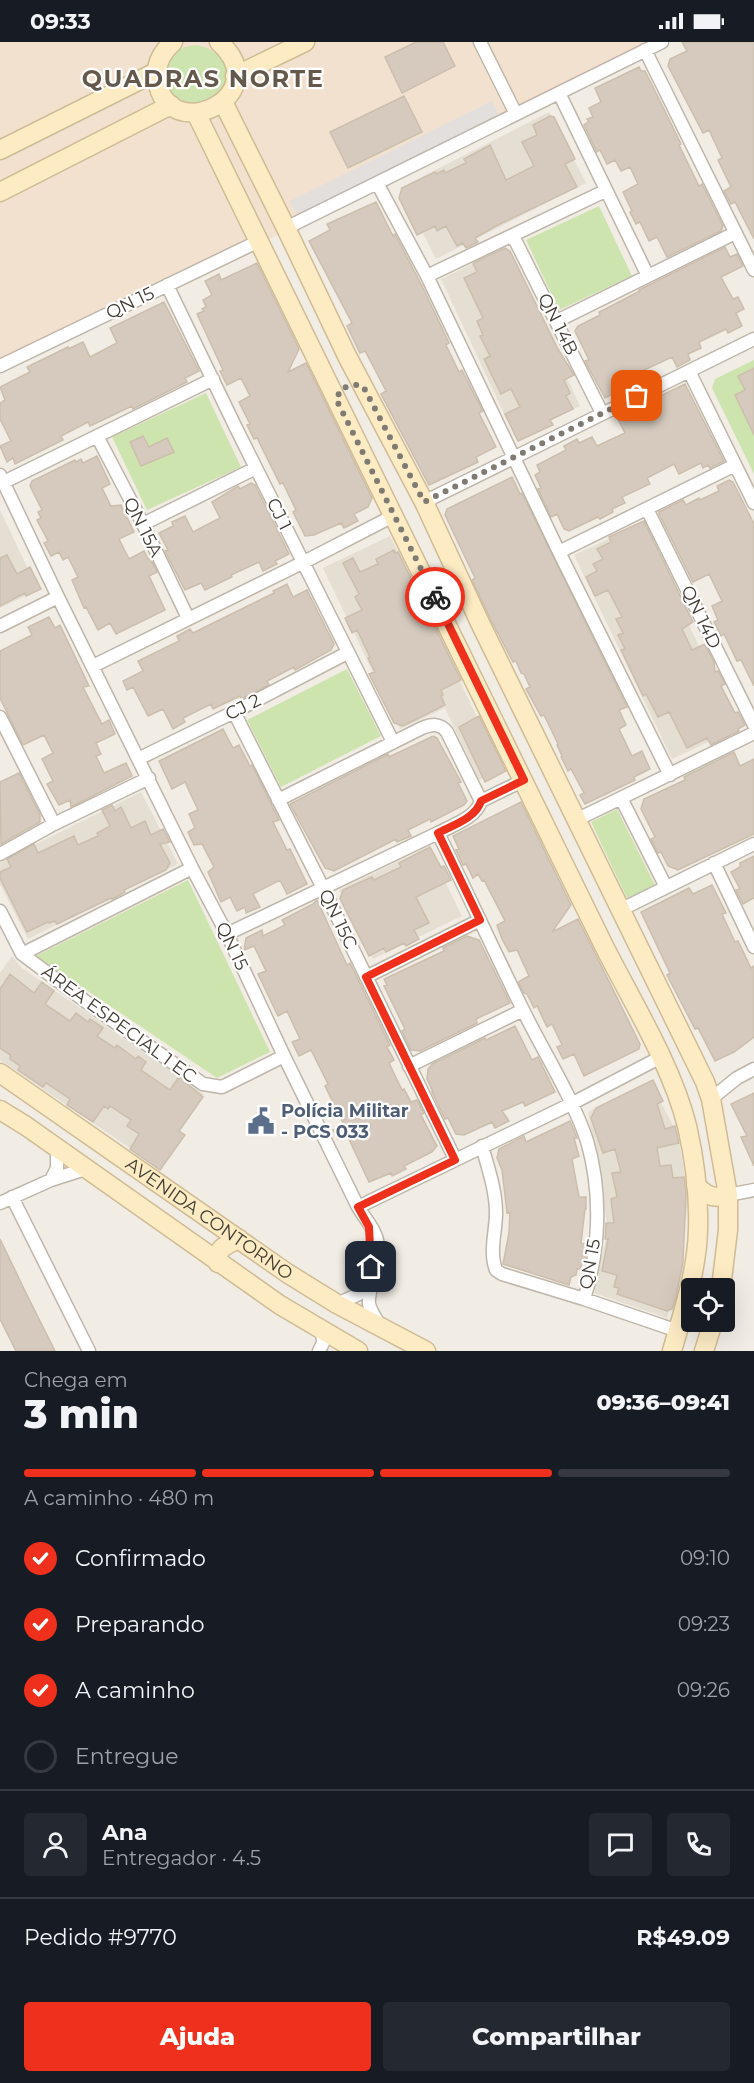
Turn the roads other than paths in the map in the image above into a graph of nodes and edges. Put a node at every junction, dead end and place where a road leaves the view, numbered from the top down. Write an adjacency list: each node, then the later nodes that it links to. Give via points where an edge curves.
1 (219, 42): 8 (main road, via 231,57)
2 (304, 42): 8 (main road)
3 (480, 42): 13 (street)
4 (662, 42): 6 (street)
5 (166, 44): 7 (main road)
6 (645, 51): 9 (street); 19 (street)
7 (156, 72): 11 (main road, via 158,85); 14 (main road)
8 (235, 76): 10 (main road, via 232,90)
9 (558, 93): 13 (street); 16 (street)
10 (223, 102): 12 (main road); 18 (main road)
11 (171, 105): 12 (main road); 17 (main road)
12 (196, 113): 21 (main road)
13 (516, 114): 15 (street)
14 (0, 150)
15 (377, 183): 18 (street); 24 (street)
16 (605, 191): 20 (street); 23 (street)
17 (0, 192)
18 (286, 228): 28 (main road)
19 (735, 232): 22 (street); 23 (street)
20 (513, 236): 24 (street); 26 (street, QN 14B)
21 (259, 241): 25 (street, QN 15); 30 (main road)
22 (754, 270)
23 (647, 274): 26 (street)
24 (427, 276): 37 (street)
25 (167, 285): 29 (street, QN 15); 32 (street, CJ 1)
26 (557, 321): 35 (street, QN 14B)
27 (754, 339): 31 (street)
28 (347, 356): 30 (main road, via 338,370); 33 (main road)
29 (0, 366)
30 (320, 367): 34 (main road)
31 (689, 370): 35 (street); 38 (street)
32 (213, 379): 36 (street); 39 (street, CJ 1)
33 (363, 386): 34 (main road, via 342,388); 41 (main road)
34 (336, 399): 44 (main road)
35 (602, 413): 37 (street)
36 (97, 436): 40 (street); 45 (street, QN 15A)
37 (513, 458): 41 (street); 46 (street)
38 (735, 465): 42 (street); 43 (street)
39 (256, 468): 45 (street); 47 (street, CJ 1)
40 (2, 478): 48 (street, QN 15)
41 (424, 502): 50 (main road)
42 (754, 503)
43 (647, 509): 46 (street); 57 (street, QN 14D)
44 (394, 515): 47 (street); 52 (main road)
45 (143, 524): 49 (street, QN 15A)
46 (559, 552): 62 (street)
47 (304, 562): 49 (street); 53 (street, CJ 1)
48 (58, 597): 51 (street); 54 (street, QN 15)
49 (188, 618): 54 (street)
50 (481, 625): 52 (main road, via 475,642); 68 (main road)
51 (0, 626)
52 (455, 638): 64 (main road)
53 (347, 653): 55 (street, CJ 2); 60 (street, CJ 1)
54 (93, 666): 61 (street, QN 15)
55 (234, 712): 61 (street, CJ 2); 66 (street, QN 15C)
56 (0, 717): 59 (street)
57 (754, 725)
58 (754, 734): 62 (street)
59 (5, 742): 69 (street)
60 (393, 742): 66 (street); 67 (street, via 430,725 443,727)
61 (138, 759): 63 (street, QN 15)
62 (670, 775): 65 (street)
63 (149, 778): 69 (street); 74 (street, QN 15)
64 (524, 780): 67 (street); 78 (main road)
65 (621, 798): 68 (street); 75 (street)
66 (278, 800): 76 (street, QN 15C)
67 (481, 801): 70 (street, via 471,816)
68 (578, 819): 77 (main road)
69 (54, 824): 72 (street)
70 (438, 833): 76 (street); 80 (street, QN 15)
71 (754, 843): 73 (street)
72 (0, 854)
73 (714, 863): 75 (street); 83 (street)
74 (192, 868): 82 (street, QN 15); 85 (street)
75 (666, 887): 77 (street)
76 (323, 888): 82 (street); 86 (street, QN 15C)
77 (618, 902): 78 (main road, via 604,912); 81 (main road)
78 (587, 909): 84 (main road)
79 (0, 910): 85 (street)
80 (480, 920): 86 (street); 87 (street, QN 15)
81 (633, 932): 84 (main road, via 612,931 605,939); 94 (main road)
82 (227, 934): 88 (street, QN 15)
83 (754, 947)
84 (605, 948): 89 (main road)
85 (22, 954): 88 (street, ÁREA ESPECIAL 1 EC, via 203,1084 222,1087)
86 (366, 977): 90 (street, QN 15C)
87 (523, 1010): 90 (street); 96 (street, QN 15)
88 (284, 1056): 109 (street, QN 15)
89 (661, 1057): 96 (street); 104 (main road, via 687,1125)
90 (409, 1066): 101 (street, QN 15C)
91 (754, 1070): 93 (street)
92 (0, 1073): 95 (main road, AVENIDA CONTORNO)
93 (736, 1078): 94 (street); 94 (street)
94 (708, 1090): 106 (main road)
95 (46, 1104): 98 (main road, via 41,1122); 113 (main road, AVENIDA CONTORNO)
96 (571, 1104): 99 (street); 116 (street, QN 15, via 586,1140 596,1196 596,1245)
97 (0, 1110): 98 (main road, AVENIDA CONTORNO)
98 (26, 1126): 100 (main road, AVENIDA CONTORNO)
99 (482, 1146): 101 (street); 116 (street, via 496,1211 492,1253 496,1270)
100 (57, 1149): 102 (main road, AVENIDA CONTORNO); 103 (street, via 57,1168)
101 (455, 1160): 109 (street)
102 (85, 1169): 103 (street); 114 (main road, AVENIDA CONTORNO)
103 (51, 1180): 107 (street)
104 (696, 1185): 106 (main road, via 708,1196); 112 (main road)
105 (754, 1190): 106 (street)
106 (728, 1195): 111 (main road)
107 (12, 1197): 108 (street); 123 (street)
108 (0, 1203)
109 (358, 1207): 110 (street, QN 15)
110 (369, 1227): 117 (street, QN 15, via 371,1267 366,1284 359,1294); 118 (street, QN 15, via 375,1232 379,1265 369,1304)
111 (728, 1230): 112 (main road, via 718,1216 711,1216); 115 (main road)
112 (698, 1231): 120 (main road)
113 (239, 1239): 114 (main road, via 221,1249); 117 (main road, AVENIDA CONTORNO)
114 (218, 1263): 119 (main road, AVENIDA CONTORNO)
115 (722, 1278)
116 (584, 1299): 120 (street)
117 (337, 1304): 118 (main road, AVENIDA CONTORNO)
118 (381, 1326): 125 (main road, AVENIDA CONTORNO)
119 (322, 1330): 122 (main road, AVENIDA CONTORNO); 124 (street)
120 (678, 1331): 126 (main road)
121 (710, 1332): 127 (main road)
122 (353, 1350)
123 (89, 1351)
124 (319, 1351)
125 (426, 1351)
126 (672, 1351)
127 (704, 1351)

